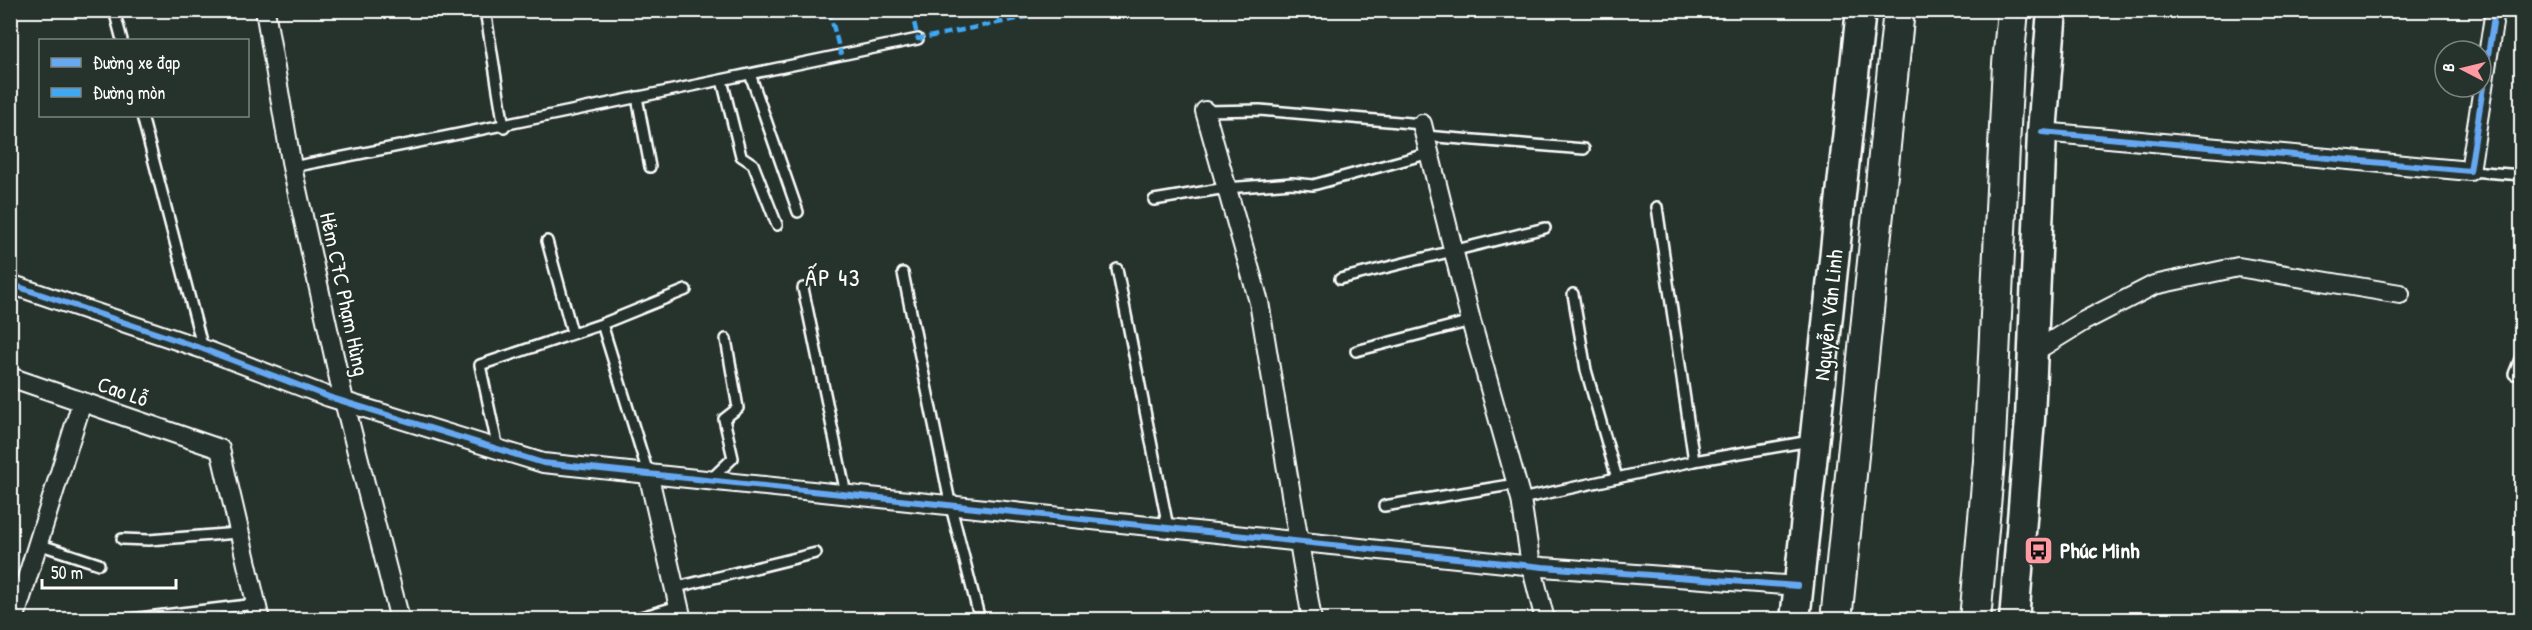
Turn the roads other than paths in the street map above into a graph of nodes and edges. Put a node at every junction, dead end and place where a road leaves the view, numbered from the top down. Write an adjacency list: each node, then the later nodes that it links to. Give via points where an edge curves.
1 (114, 10): 9 (lane)
2 (265, 10): 21 (street, Hẻm C7C Phạm Hùng)
3 (485, 10): 16 (lane)
4 (1861, 10): 52 (main road, Nguyễn Văn Linh)
5 (1899, 10): 82 (highway, Nguyễn Văn Linh)
6 (2013, 10): 83 (highway, via 1989,461)
7 (2052, 10): 17 (main road)
8 (2495, 10): 22 (street)
9 (122, 39)
10 (918, 39): 11 (lane)
11 (750, 74): 12 (lane); 27 (lane)
12 (722, 80): 13 (lane); 28 (lane, via 741,156 753,164)
13 (637, 97): 16 (lane); 20 (lane)
14 (1205, 111): 18 (lane, via 1260,110); 24 (street)
15 (142, 117): 44 (lane)
16 (504, 127): 21 (lane)
17 (2042, 132): 22 (street); 46 (main road)
18 (1426, 137): 19 (lane); 24 (lane, via 1313,185); 31 (street)
19 (1584, 149)
20 (650, 167)
21 (292, 168): 50 (street, Hẻm C7C Phạm Hùng)
22 (2470, 171): 23 (lane)
23 (2522, 176)
24 (1226, 188): 25 (lane); 65 (street, via 1259,302)
25 (1154, 200)
26 (1657, 207): 54 (lane)
27 (798, 212)
28 (777, 225)
29 (1545, 228): 31 (lane)
30 (547, 241): 42 (lane)
31 (1455, 250): 34 (lane); 40 (street)
32 (1117, 269): 62 (lane)
33 (903, 273): 61 (lane)
34 (1340, 279)
35 (10, 284): 44 (street)
36 (803, 288): 59 (lane)
37 (686, 290): 41 (lane)
38 (1573, 294): 56 (lane, via 1586,370)
39 (2400, 294): 46 (street, via 2238,267 2154,285)
40 (1472, 321): 45 (lane); 58 (street)
41 (602, 324): 42 (lane); 55 (lane)
42 (572, 332): 53 (lane, via 480,365)
43 (726, 339): 57 (lane, via 738,408 724,419 733,458)
44 (203, 349): 50 (street)
45 (1356, 351)
46 (2032, 353): 84 (main road)
47 (2522, 354): 48 (lane)
48 (2514, 374)
49 (10, 377): 51 (street, Cao Lỗ)
50 (344, 401): 53 (street); 76 (street, Hẻm C7C Phạm Hùng)
51 (82, 402): 63 (street, Cao Lỗ, via 220,448); 66 (street)
52 (1815, 440): 54 (lane); 70 (main road, Nguyễn Văn Linh)
53 (498, 449): 55 (street, via 543,463)
54 (1694, 461): 56 (lane)
55 (648, 473): 57 (street); 71 (street)
56 (1617, 478): 58 (lane)
57 (711, 479): 59 (street)
58 (1519, 491): 60 (lane); 69 (street)
59 (846, 494): 61 (street)
60 (1384, 506)
61 (951, 507): 62 (street); 78 (lane)
62 (1168, 527): 65 (street)
63 (238, 533): 64 (lane); 72 (street)
64 (122, 539)
65 (1299, 540): 69 (street); 79 (street)
66 (38, 544): 68 (lane); 74 (street)
67 (816, 553): 71 (lane)
68 (99, 564)
69 (1531, 565): 70 (street); 80 (street)
70 (1798, 586): 81 (main road, Nguyễn Văn Linh)
71 (674, 588): 73 (street)
72 (258, 612): 75 (lane)
73 (680, 613): 77 (lane)
74 (14, 620)
75 (122, 620)
76 (399, 620)
77 (631, 620)
78 (980, 620)
79 (1312, 620)
80 (1545, 620)
81 (1795, 620)
82 (1836, 620)
83 (1975, 620)
84 (2014, 620)

